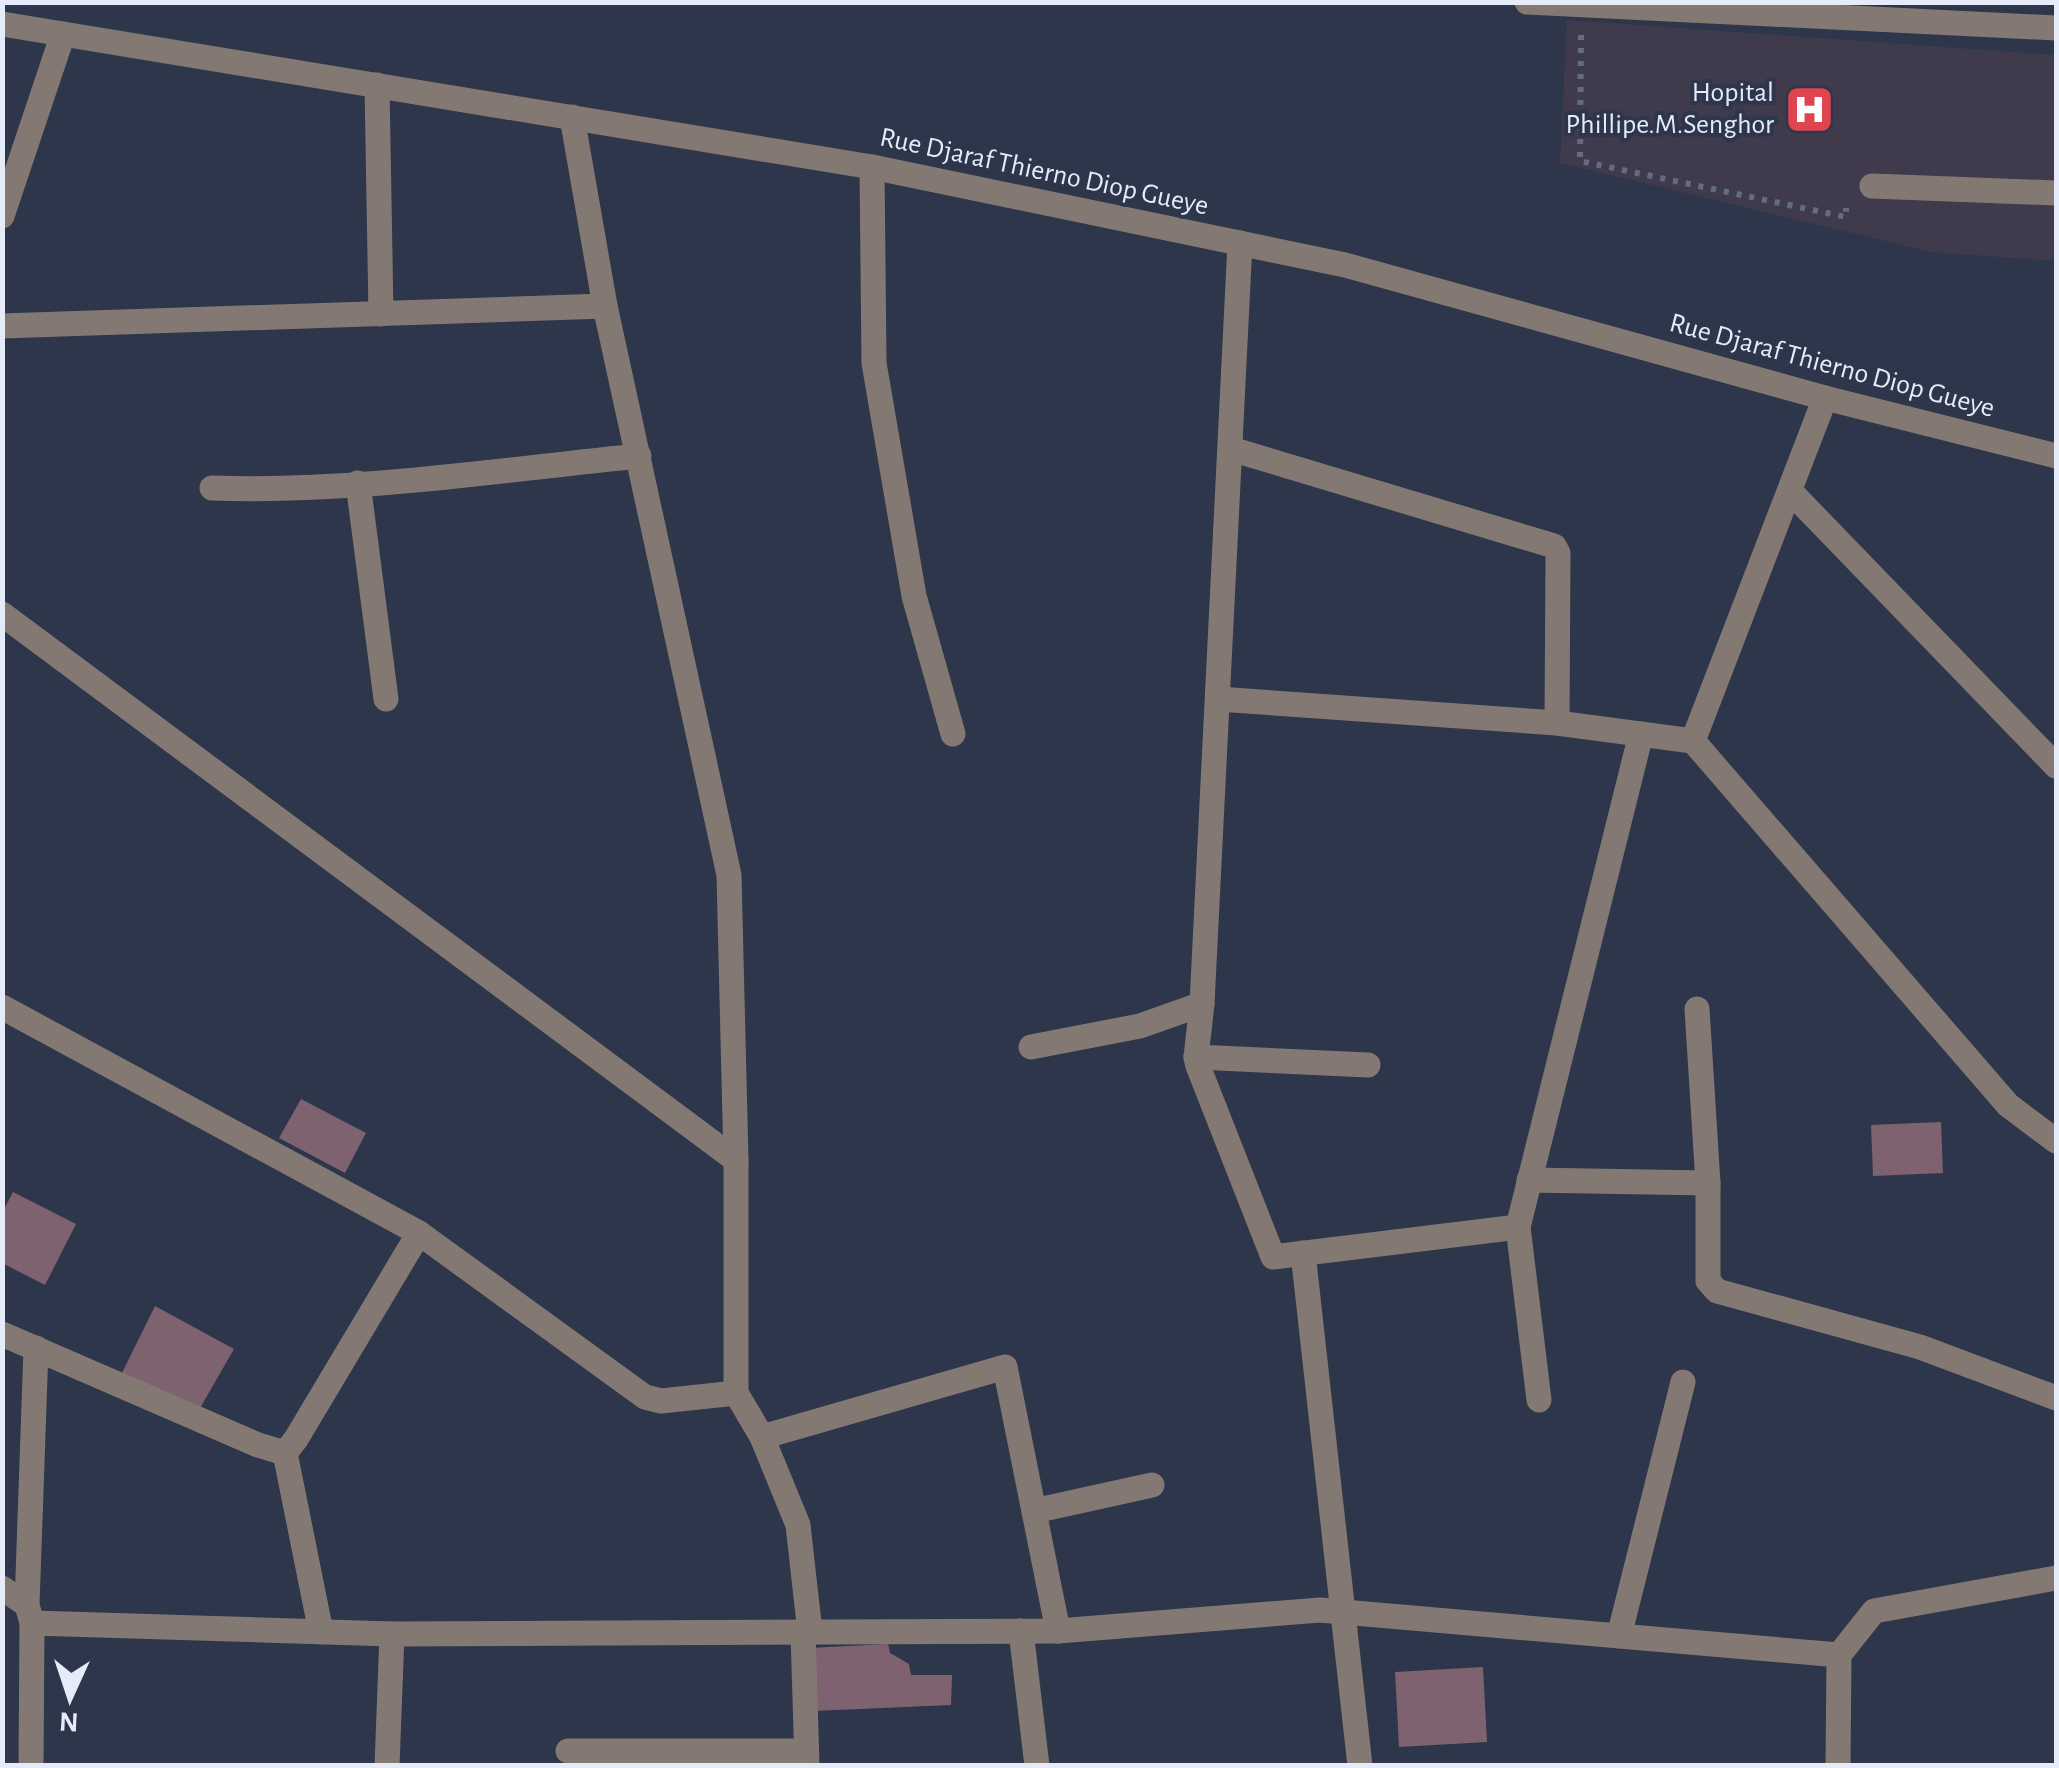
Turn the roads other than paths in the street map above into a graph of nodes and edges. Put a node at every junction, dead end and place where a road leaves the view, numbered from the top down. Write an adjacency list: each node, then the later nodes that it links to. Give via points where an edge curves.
1 (1527, 2): 3 (street)
2 (2, 24): 4 (street, Rue Djaraf Thierno Diop Gueye)
3 (2056, 28)
4 (63, 34): 5 (street, Rue Djaraf Thierno Diop Gueye); 10 (street)
5 (377, 86): 6 (street, Rue Djaraf Thierno Diop Gueye); 13 (street)
6 (572, 118): 7 (street, Rue Djaraf Thierno Diop Gueye); 12 (street)
7 (872, 167): 11 (street, Rue Djaraf Thierno Diop Gueye); 26 (street, via 874,363 914,596)
8 (1872, 186): 9 (street)
9 (2056, 193)
10 (2, 216)
11 (1240, 244): 15 (street, Rue Djaraf Thierno Diop Gueye, via 1346,264); 16 (street)
12 (605, 306): 13 (street); 17 (street)
13 (380, 314): 14 (street)
14 (2, 326)
15 (1825, 398): 18 (street, Rue Djaraf Thierno Diop Gueye); 21 (street)
16 (1231, 450): 24 (street); 25 (street, via 1554,546)
17 (639, 456): 19 (street); 37 (street, via 729,876)
18 (2056, 456)
19 (358, 483): 20 (street); 23 (street)
20 (212, 488)
21 (1790, 491): 28 (street); 29 (street)
22 (2, 614): 37 (street)
23 (386, 699)
24 (1218, 699): 25 (street); 30 (street)
25 (1557, 722): 27 (street)
26 (953, 734)
27 (1641, 734): 28 (street); 38 (street)
28 (1692, 740): 36 (street, via 2008,1105)
29 (2056, 766)
30 (1202, 1004): 33 (street, via 1140,1026); 34 (street)
31 (2, 1007): 41 (street)
32 (1697, 1009): 39 (street)
33 (1031, 1048)
34 (1196, 1057): 35 (street); 42 (street, via 1269,1254)
35 (1368, 1065)
36 (2056, 1141)
37 (736, 1160): 46 (street)
38 (1530, 1180): 39 (street); 40 (street)
39 (1708, 1183): 47 (street, via 1708,1280 1716,1291 1920,1347)
40 (1518, 1227): 42 (street); 48 (street)
41 (419, 1233): 46 (street, via 645,1397); 50 (street)
42 (1303, 1253): 55 (street)
43 (2, 1334): 44 (street)
44 (36, 1348): 50 (street); 56 (street)
45 (1683, 1382): 62 (street)
46 (736, 1393): 49 (street)
47 (2056, 1398)
48 (1539, 1400)
49 (762, 1437): 52 (street, via 1006,1367); 60 (street, via 798,1525)
50 (285, 1452): 59 (street)
51 (1152, 1485): 52 (street)
52 (1034, 1511): 58 (street)
53 (2056, 1578): 63 (street, via 1876,1609)
54 (2, 1588): 56 (street)
55 (1344, 1612): 58 (street); 62 (street); 69 (street)
56 (30, 1614): 59 (street); 66 (street)
57 (1021, 1631): 58 (street); 60 (street); 68 (street)
58 (1058, 1631)
59 (321, 1632): 61 (street)
60 (806, 1632): 61 (street); 65 (street)
61 (392, 1634): 67 (street)
62 (1619, 1636): 63 (street)
63 (1839, 1655): 70 (street)
64 (568, 1750): 65 (street)
65 (807, 1758)
66 (31, 1766)
67 (387, 1766)
68 (1037, 1766)
69 (1360, 1766)
70 (1838, 1766)

